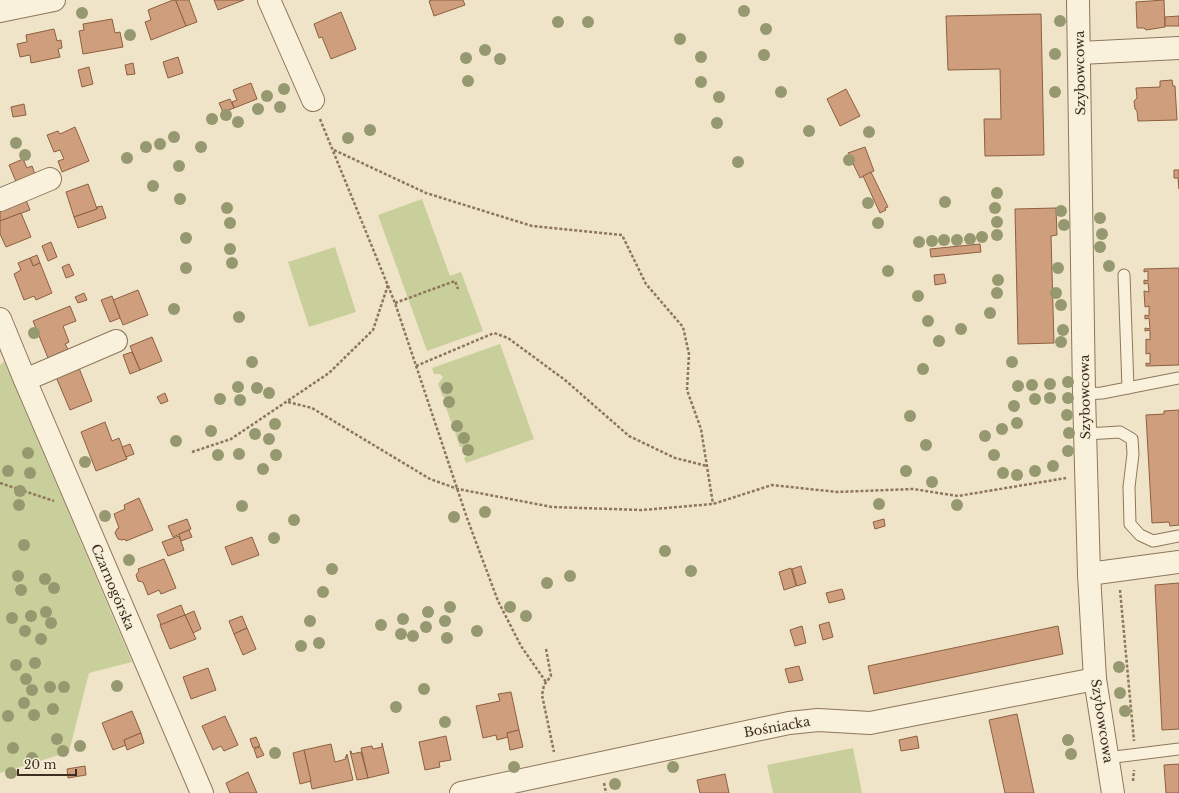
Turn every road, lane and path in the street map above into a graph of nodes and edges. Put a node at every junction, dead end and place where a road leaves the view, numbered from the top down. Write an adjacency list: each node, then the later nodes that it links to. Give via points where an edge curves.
1 (54, 0): 4 (street)
2 (269, 0): 7 (street)
3 (1078, 0): 6 (street, Szybowcowa)
4 (0, 11)
5 (1179, 48): 6 (street)
6 (1080, 53): 21 (street, Szybowcowa)
7 (313, 100): 8 (path)
8 (333, 150): 12 (path); 25 (path, via 426,193 532,226 622,235 646,284 683,327 689,354 687,390 701,429)
9 (50, 179): 10 (street)
10 (0, 200)
11 (1124, 275): 20 (lane)
12 (388, 285): 14 (path); 22 (path, via 373,330 329,373)
13 (458, 289): 14 (path, via 455,281)
14 (395, 303): 17 (path)
15 (0, 319): 19 (street, Czarnogórska)
16 (116, 341): 19 (street)
17 (416, 366): 25 (path, via 494,333 508,338 565,380 630,436 675,458); 28 (path)
18 (1179, 378): 20 (lane)
19 (25, 380): 29 (street, Czarnogórska)
20 (1128, 388): 21 (lane, via 1102,394)
21 (1084, 394): 23 (street, Szybowcowa)
22 (288, 402): 24 (path, via 231,439); 28 (path, via 312,408 430,479)
23 (1086, 434): 31 (lane, via 1120,432 1132,439 1130,524 1140,535 1153,541); 33 (street, Szybowcowa)
24 (192, 452)
25 (707, 466): 30 (path)
26 (1069, 478): 30 (path, via 958,496 913,489 836,492 772,485)
27 (0, 482): 29 (path, via 65,505)
28 (458, 489): 30 (path, via 552,507 642,510); 36 (path, via 498,601 521,646)
29 (76, 500): 41 (street, Czarnogórska)
30 (713, 504)
31 (1179, 536)
32 (1179, 562): 33 (street)
33 (1090, 574): 35 (street, Szybowcowa)
34 (546, 649): 36 (path, via 551,676)
35 (1095, 679): 39 (street, Szybowcowa); 40 (street, Bośniacka, via 870,723 818,720 789,723)
36 (546, 682): 38 (path, via 542,695 554,750)
37 (1179, 749): 39 (lane)
38 (553, 757)
39 (1107, 758): 42 (street, Szybowcowa)
40 (474, 792)
41 (202, 793)
42 (1112, 793)

